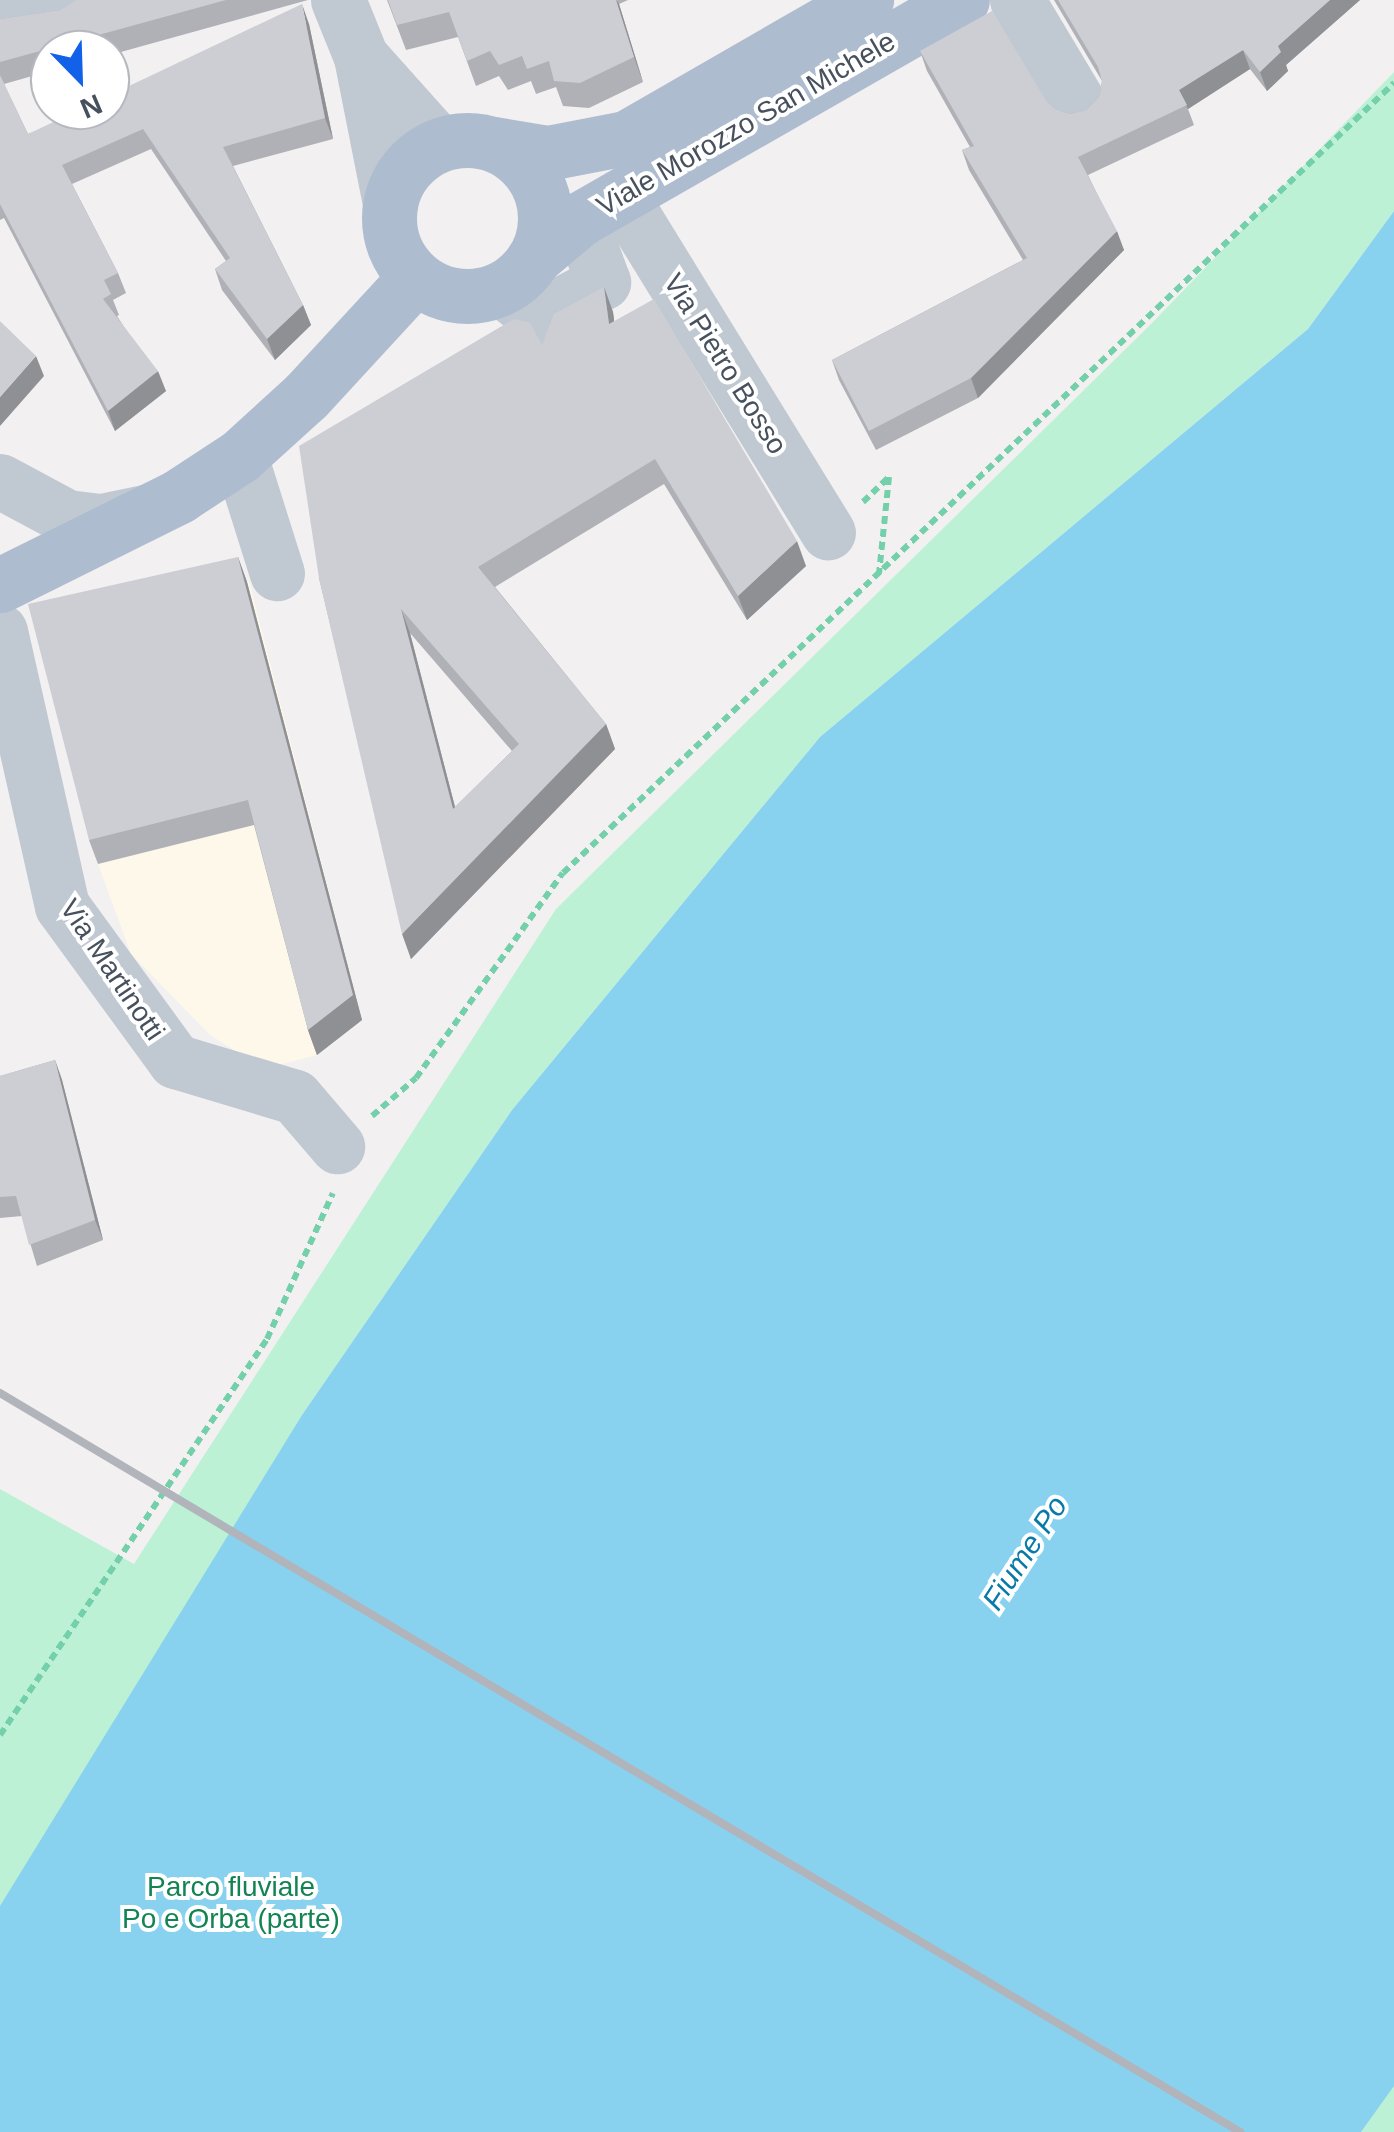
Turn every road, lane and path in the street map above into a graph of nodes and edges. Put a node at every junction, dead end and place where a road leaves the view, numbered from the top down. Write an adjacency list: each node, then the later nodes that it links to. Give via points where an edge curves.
1 (61, 0): 6 (street)
2 (338, 0): 7 (street)
3 (866, 0): 11 (main road, Viale Morozzo San Michele, via 626,138 548,153)
4 (962, 0): 13 (main road, Viale Morozzo San Michele)
5 (1017, 0): 9 (street)
6 (0, 12)
7 (361, 57): 10 (street); 12 (street)
8 (1394, 83): 23 (path, via 564,873 416,1078)
9 (1078, 102)
10 (439, 144): 11 (main road); 12 (main road, via 408,168)
11 (494, 144): 14 (main road, via 535,178 544,203 545,230)
12 (390, 204): 15 (main road, via 398,257)
13 (601, 208): 14 (street, via 603,282 538,316); 19 (street, Via Pietro Bosso)
14 (519, 272): 15 (main road, via 457,296)
15 (416, 278): 16 (main road)
16 (240, 456): 18 (main road); 20 (street)
17 (20, 492): 18 (street, via 67,517 102,521); 21 (street)
18 (145, 512): 21 (main road)
19 (828, 533)
20 (276, 573)
21 (0, 586)
22 (0, 632): 23 (street, Via Martinotti, via 62,906 175,1061 294,1096)
23 (338, 1146): 24 (path, via 332,1202 267,1339)
24 (0, 1735)

